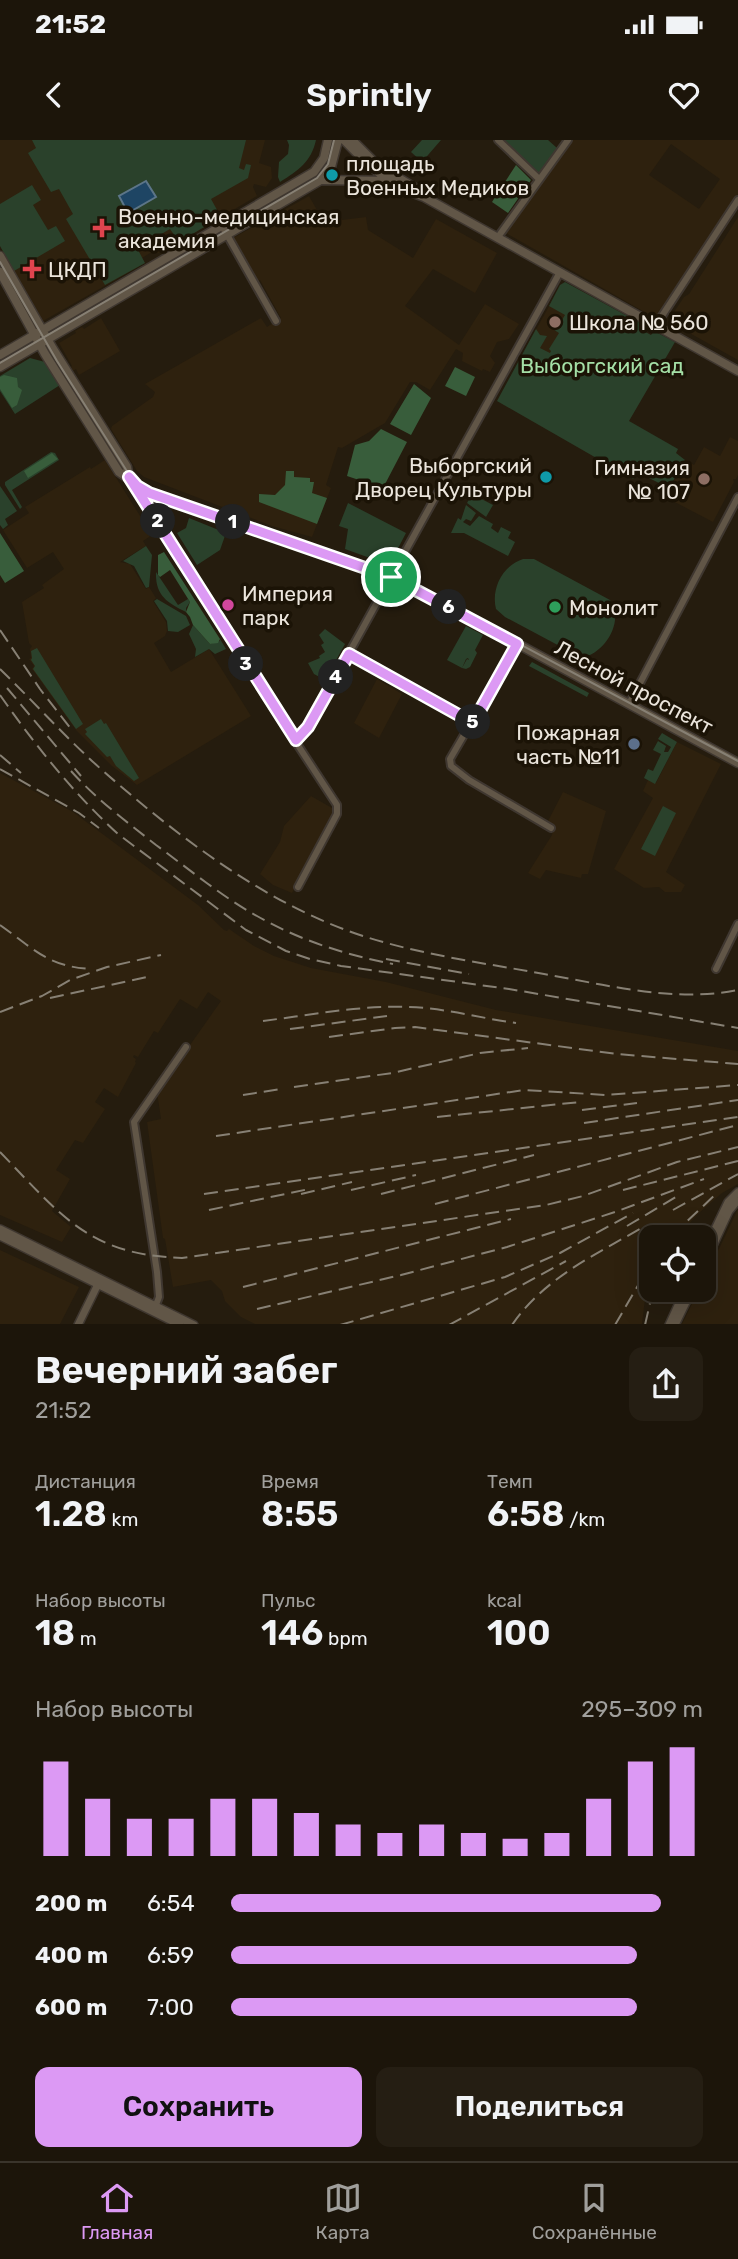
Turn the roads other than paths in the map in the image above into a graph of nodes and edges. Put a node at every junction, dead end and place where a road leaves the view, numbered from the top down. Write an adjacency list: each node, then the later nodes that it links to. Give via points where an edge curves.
1 (328, 140): 13 (main road, via 321,163 309,175)
2 (338, 140): 9 (main road, via 331,167)
3 (344, 140): 10 (main road)
4 (352, 140): 11 (main road, via 377,165)
5 (498, 140): 8 (street)
6 (556, 140): 7 (street)
7 (566, 143): 8 (street)
8 (539, 179): 15 (street)
9 (319, 181): 10 (main road); 14 (main road)
10 (393, 182): 11 (main road)
11 (424, 197): 15 (main road)
12 (738, 200): 20 (street)
13 (222, 226): 14 (street); 21 (main road)
14 (227, 235): 19 (street); 22 (main road)
15 (498, 237): 18 (main road)
16 (0, 256): 21 (main road)
17 (0, 272): 21 (main road)
18 (560, 272): 20 (main road); 30 (street)
19 (276, 321)
20 (656, 325): 25 (main road)
21 (39, 332): 22 (main road); 23 (main road)
22 (44, 341): 24 (main road); 26 (main road, via 127,467)
23 (0, 355)
24 (0, 367)
25 (738, 371)
26 (129, 477): 28 (main road, Лесной проспект, via 137,486); 29 (street)
27 (738, 496): 33 (street)
28 (168, 500): 29 (street, via 158,506); 30 (main road, Лесной проспект)
29 (154, 517): 35 (street)
30 (391, 577): 31 (main road, Лесной проспект); 32 (street)
31 (517, 644): 33 (main road, Лесной проспект); 34 (street)
32 (349, 654): 34 (street); 35 (street)
33 (629, 704): 36 (main road, Лесной проспект)
34 (473, 723): 37 (street, via 450,759 451,766)
35 (296, 740): 38 (street, via 338,810)
36 (738, 763)
37 (551, 828)
38 (298, 887)
39 (738, 924): 40 (street)
40 (716, 969)
41 (186, 1047): 51 (street, via 134,1122 158,1272)
42 (738, 1192): 44 (street)
43 (738, 1200): 47 (street)
44 (716, 1227)
45 (0, 1229): 48 (street)
46 (0, 1236): 48 (street)
47 (716, 1239)
48 (100, 1281): 51 (street); 52 (street)
49 (679, 1302): 55 (street)
50 (686, 1302): 56 (street)
51 (155, 1308): 53 (street); 54 (street)
52 (78, 1324)
53 (179, 1324)
54 (192, 1324)
55 (668, 1324)
56 (675, 1324)

